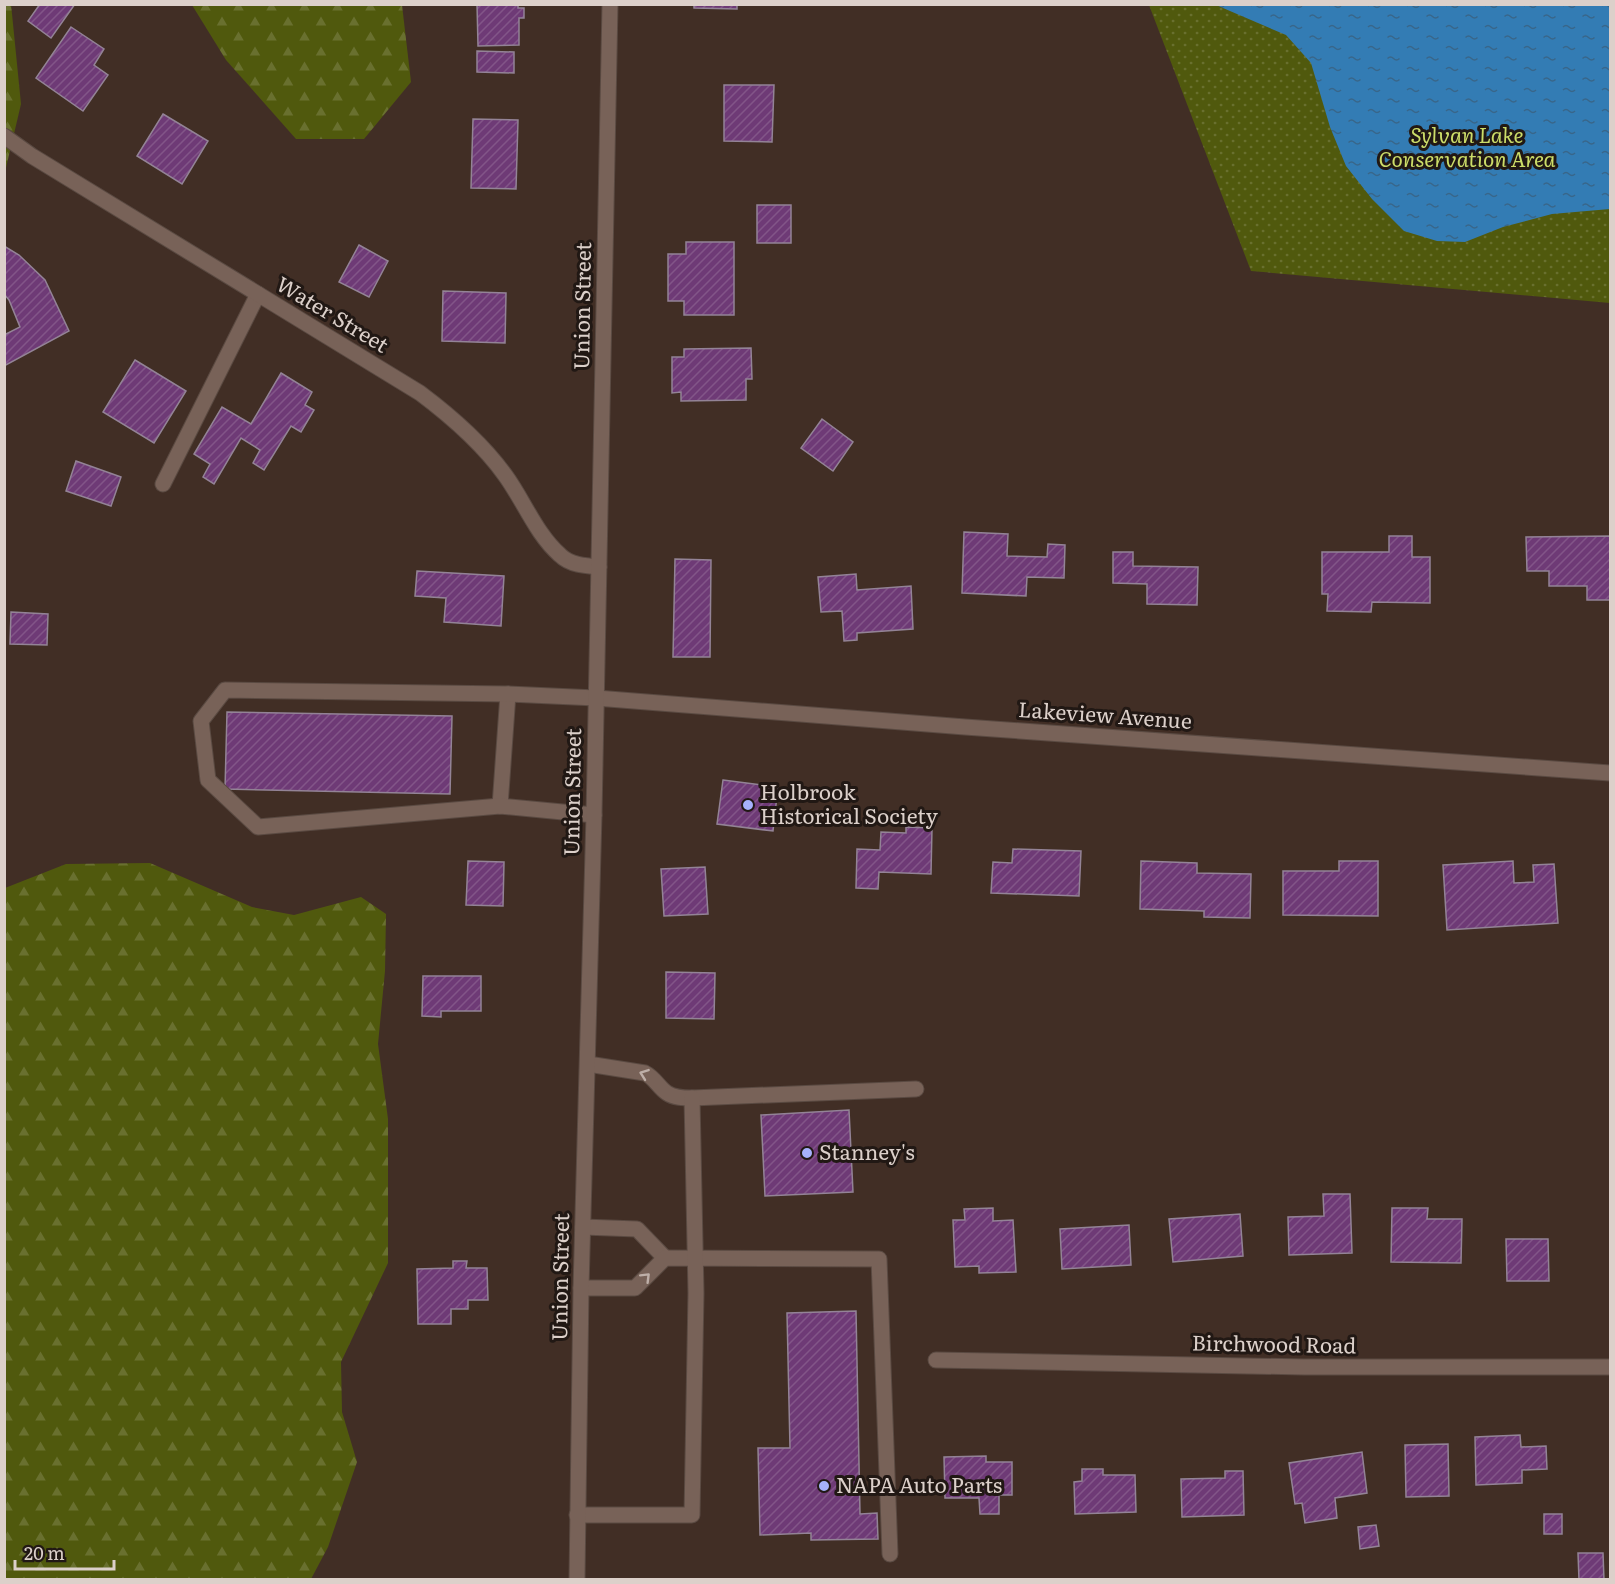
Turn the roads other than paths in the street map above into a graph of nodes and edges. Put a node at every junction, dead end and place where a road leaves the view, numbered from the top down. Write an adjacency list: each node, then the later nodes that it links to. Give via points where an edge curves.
1 (610, 4): 5 (street, Union Street)
2 (4, 136): 3 (street, Water Street)
3 (258, 294): 4 (street); 5 (street, Water Street, via 411,387 443,411 488,453 559,554 576,564)
4 (163, 484)
5 (598, 567): 7 (street, Union Street)
6 (508, 694): 7 (street, Lakeview Avenue); 9 (street); 9 (street, Lakeview Avenue, via 225,690 201,721 208,780 258,827)
7 (597, 698): 8 (street, Lakeview Avenue); 10 (street, Union Street)
8 (1611, 773)
9 (500, 806): 10 (street)
10 (594, 815): 11 (street, Union Street)
11 (588, 1064): 13 (street, one-way to 11, via 666,1093 645,1073); 14 (street, Union Street)
12 (916, 1089): 13 (street)
13 (692, 1098): 16 (street)
14 (583, 1227): 15 (street, via 637,1228); 17 (street, Union Street)
15 (665, 1258): 16 (street); 17 (street, one-way to 15, via 635,1288)
16 (695, 1258): 20 (street, via 692,1515); 21 (street, via 879,1259)
17 (581, 1288): 20 (street, Union Street)
18 (936, 1360): 19 (street, Birchwood Road, via 1304,1367)
19 (1611, 1367)
20 (577, 1515): 22 (street, Union Street)
21 (890, 1554)
22 (577, 1580)

